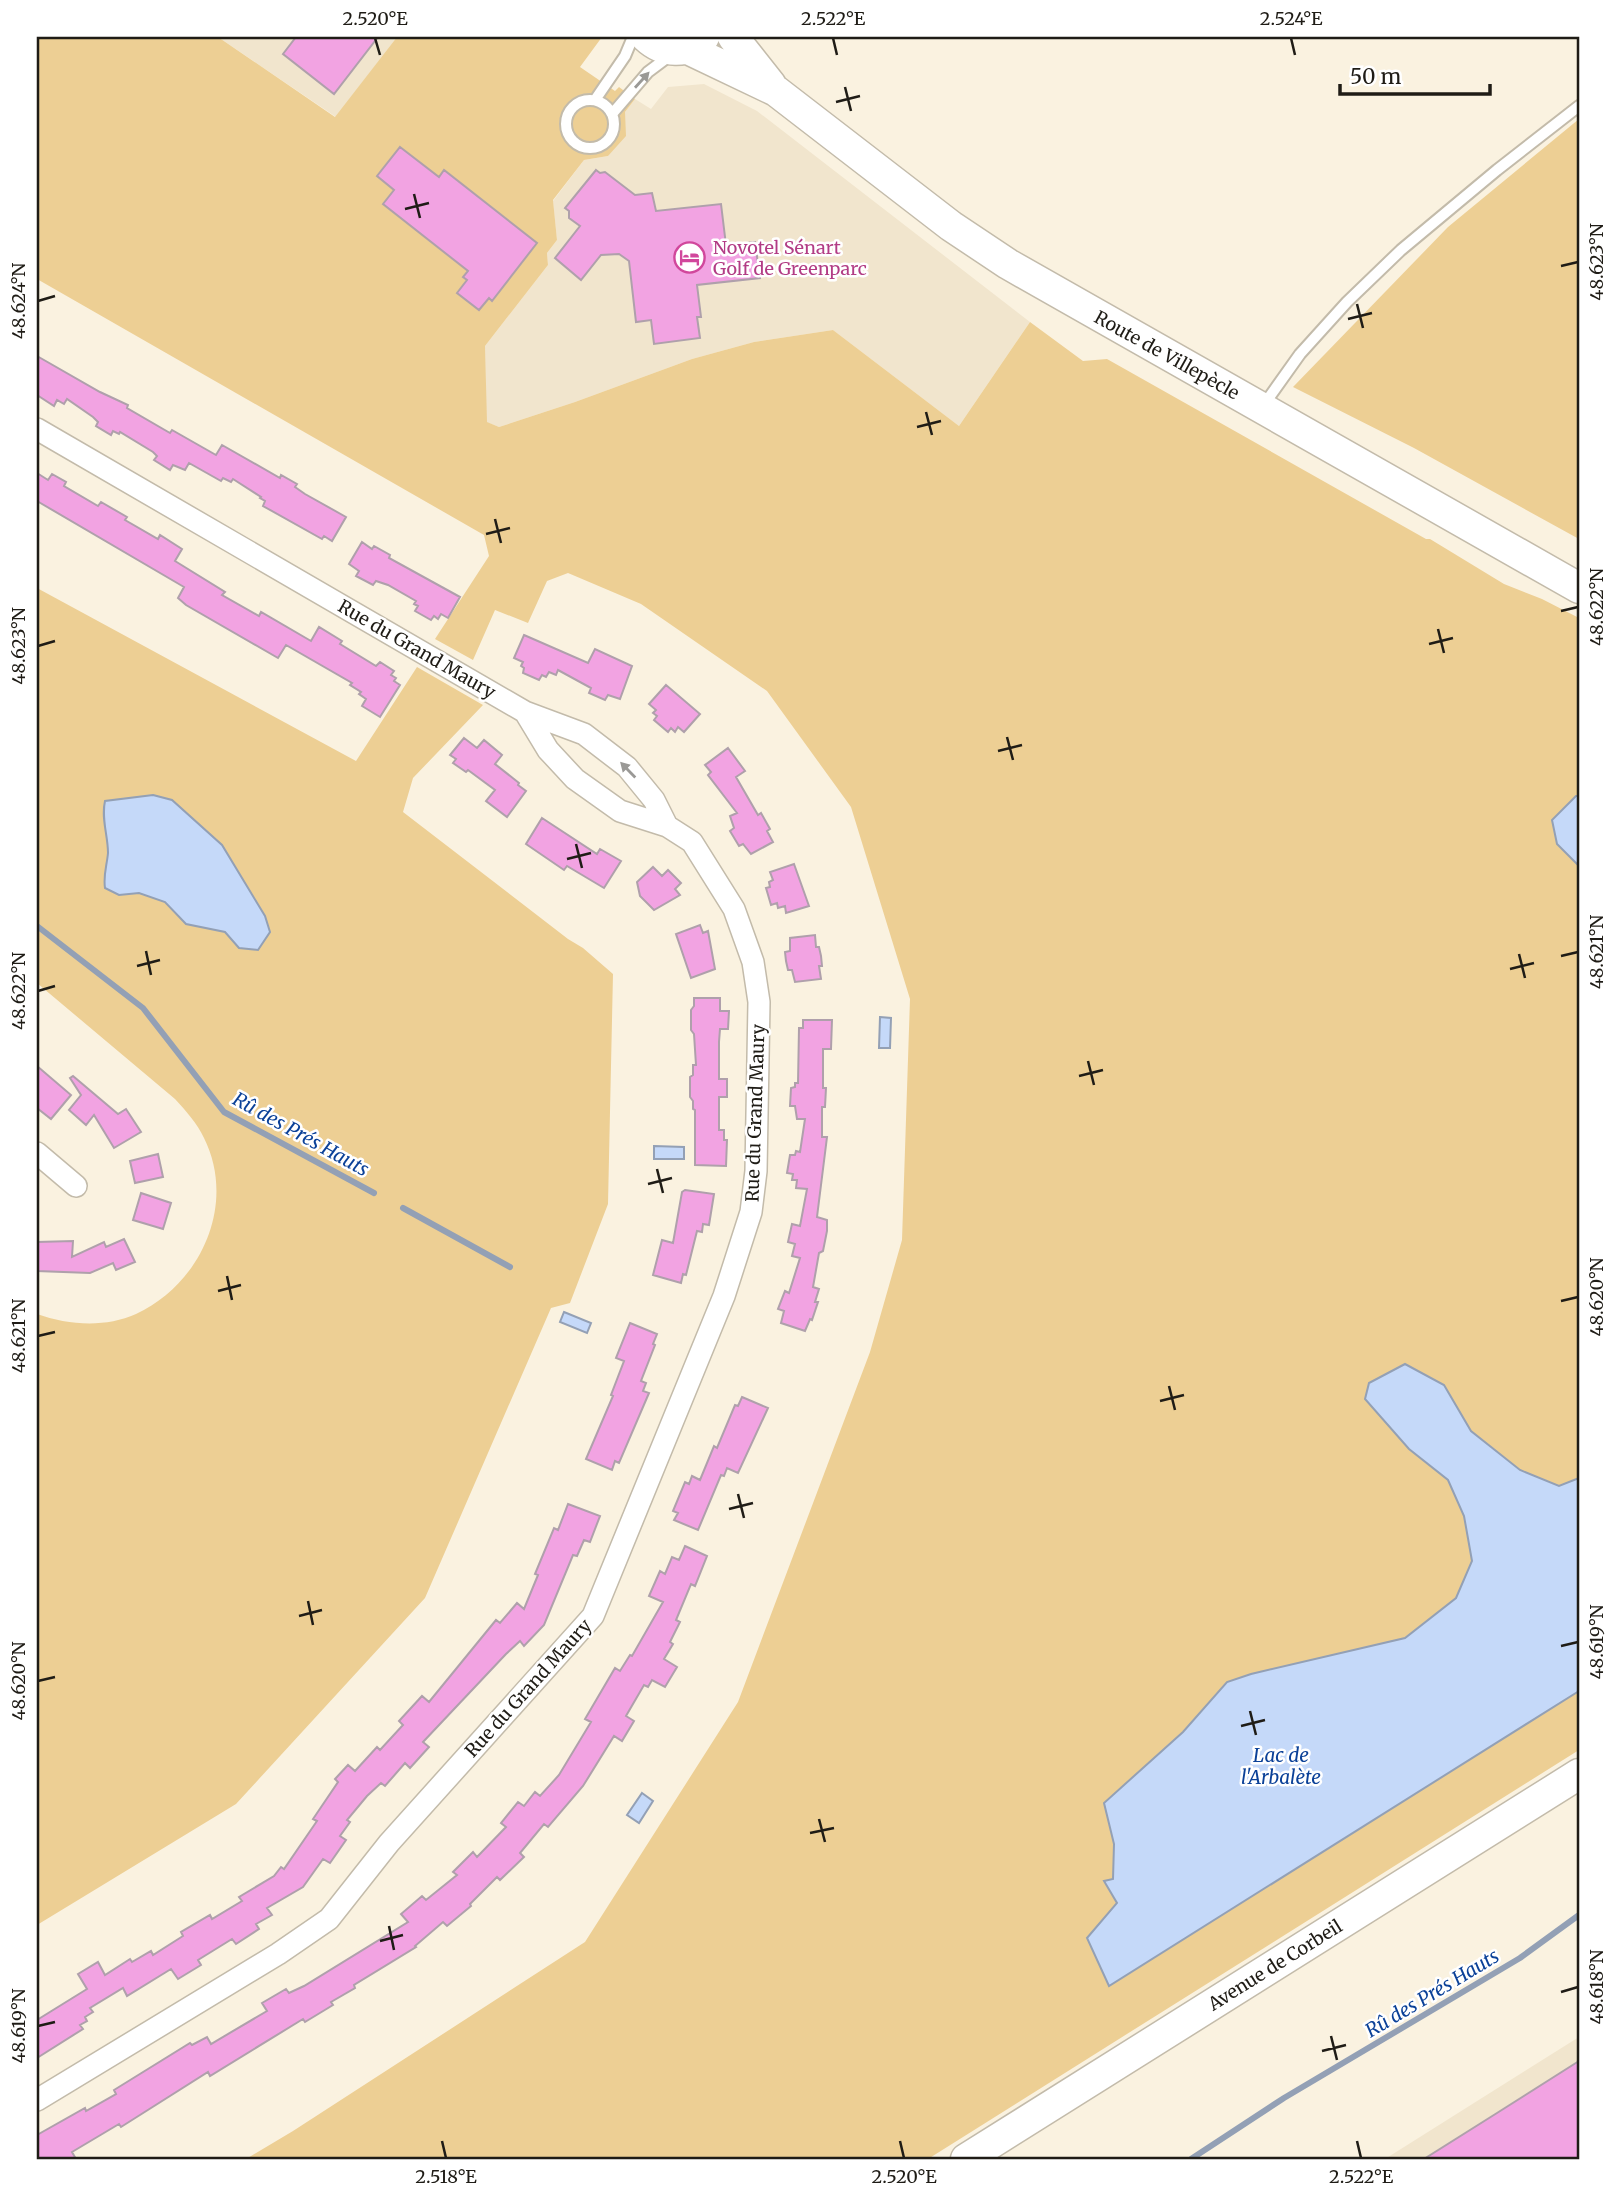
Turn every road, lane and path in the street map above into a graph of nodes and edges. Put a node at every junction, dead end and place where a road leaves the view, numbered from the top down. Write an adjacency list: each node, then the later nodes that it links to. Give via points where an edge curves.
1 (633, 37): 6 (lane)
2 (646, 37): 4 (main road, Route de Villepècle, via 663,48)
3 (733, 37): 5 (main road, Route de Villepècle)
4 (689, 45): 5 (main road, Route de Villepècle); 8 (lane, one-way to 4, via 648,72)
5 (776, 91): 9 (main road, Route de Villepècle, via 951,226 1008,264)
6 (595, 100): 8 (lane); 8 (lane, via 579,102 568,114 566,130 575,143 590,149 605,143 614,130)
7 (1579, 106): 9 (lane, via 1401,250 1300,354)
8 (612, 114)
9 (1261, 408): 11 (main road, Route de Villepècle)
10 (37, 429): 12 (street, Rue du Grand Maury)
11 (1579, 588)
12 (525, 712): 13 (street, Rue du Grand Maury, via 548,750 575,779 620,811); 13 (street, one-way to 12, via 654,800 627,767 584,734)
13 (667, 826): 17 (street, Rue du Grand Maury, via 692,842 717,878 753,962 759,1002 756,1171 751,1212 724,1296 593,1616 389,1843 329,1919)
14 (37, 1153): 15 (street)
15 (76, 1186)
16 (1579, 1774): 18 (main road, Avenue de Corbeil)
17 (37, 2100)
18 (968, 2158)

